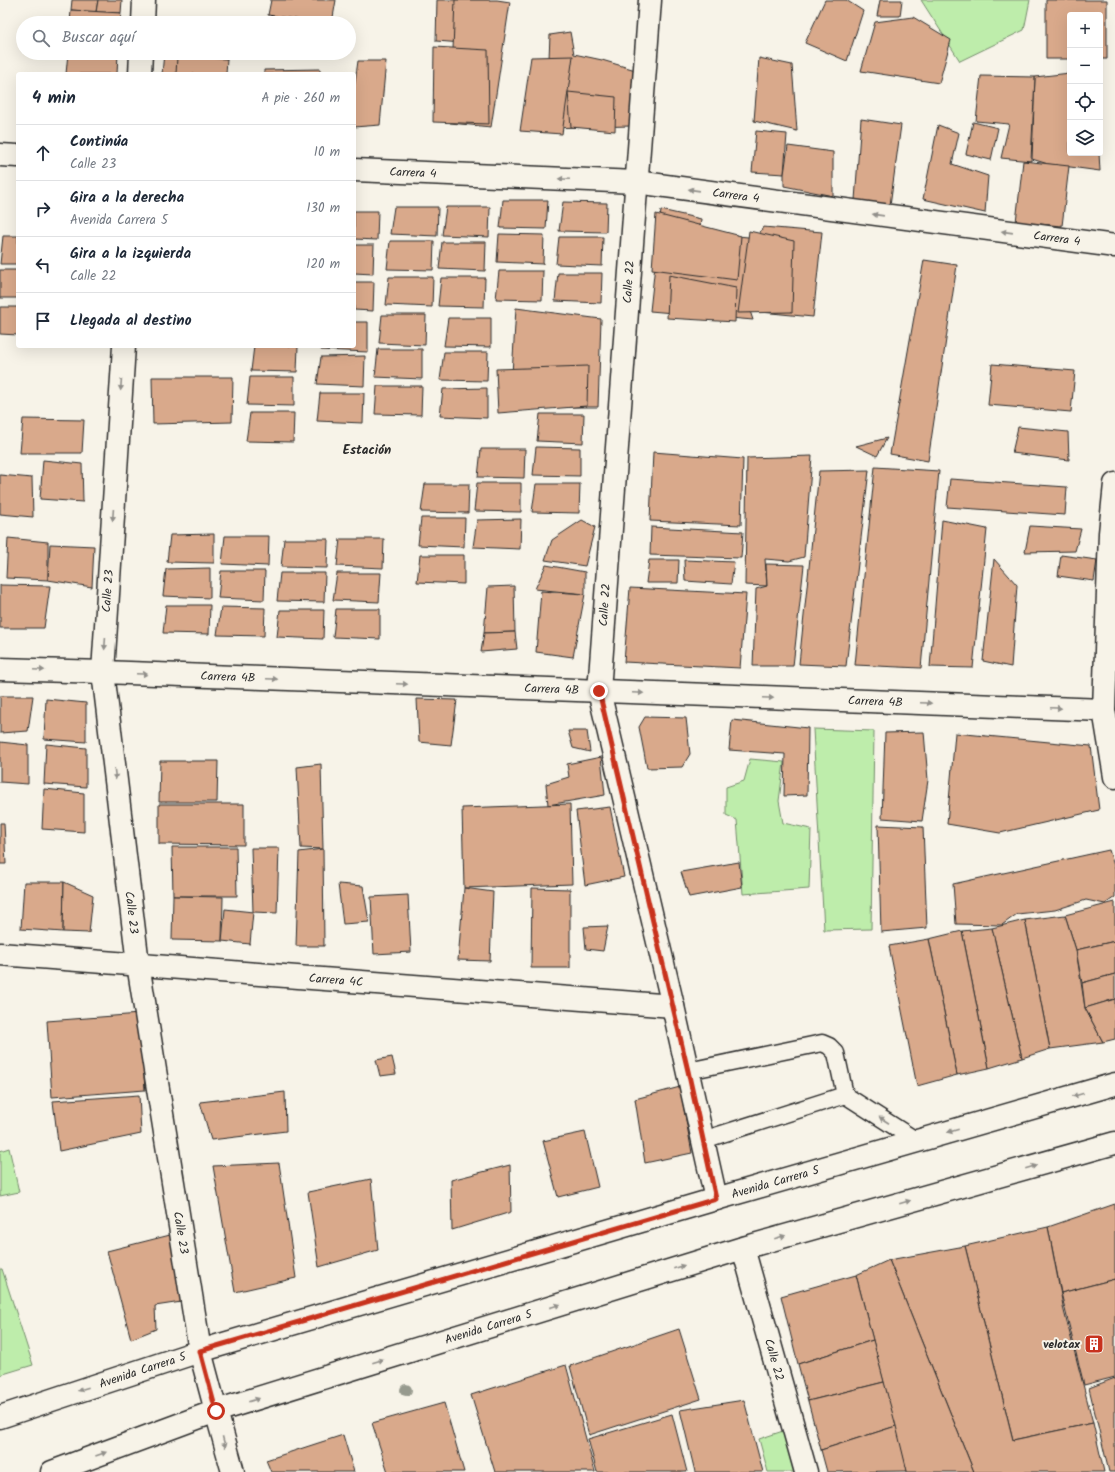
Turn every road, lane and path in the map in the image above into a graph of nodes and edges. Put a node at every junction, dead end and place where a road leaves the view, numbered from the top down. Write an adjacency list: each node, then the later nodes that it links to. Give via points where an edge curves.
1 (144, 0): 3 (street)
2 (650, 0): 9 (street, Calle 22)
3 (143, 16)
4 (141, 60): 5 (street)
5 (140, 72)
6 (0, 155): 7 (street)
7 (16, 156)
8 (356, 170): 9 (street, Carrera 4, one-way to 8)
9 (636, 182): 10 (street, Carrera 4, one-way to 9); 16 (street, Calle 22)
10 (1115, 246)
11 (124, 348): 15 (street, Calle 23, one-way to 15)
12 (1115, 484): 13 (street)
13 (1112, 532): 17 (street)
14 (0, 669): 15 (street, Carrera 4B, one-way to 15)
15 (103, 672): 16 (street, Carrera 4B, one-way to 16); 20 (street, Calle 23, one-way to 20)
16 (599, 691): 17 (street, Carrera 4B, one-way to 17); 21 (street, Calle 22)
17 (1104, 710): 18 (street)
18 (1115, 777)
19 (0, 954): 20 (street, Carrera 4C)
20 (138, 964): 21 (street, Carrera 4C); 30 (street, Calle 23)
21 (673, 1006): 22 (street, Calle 22)
22 (688, 1071): 24 (lane, via 822,1043 836,1053); 25 (street, Calle 22)
23 (1115, 1084): 26 (street, Avenida Carrera 5, one-way to 26)
24 (845, 1095): 25 (lane); 26 (lane, one-way to 24)
25 (703, 1140): 28 (street, Calle 22)
26 (917, 1141): 28 (street, Avenida Carrera 5)
27 (1115, 1143): 29 (street, Avenida Carrera 5, one-way to 27)
28 (716, 1199): 30 (street, Avenida Carrera 5)
29 (743, 1248): 31 (street, Avenida Carrera 5, one-way to 29); 35 (street, Calle 22)
30 (200, 1351): 31 (street, Calle 23); 32 (street, Avenida Carrera 5, one-way to 32)
31 (216, 1411): 33 (street, Avenida Carrera 5, one-way to 31); 34 (street, Calle 23, one-way to 34)
32 (0, 1417)
33 (52, 1472)
34 (233, 1472)
35 (806, 1472)

